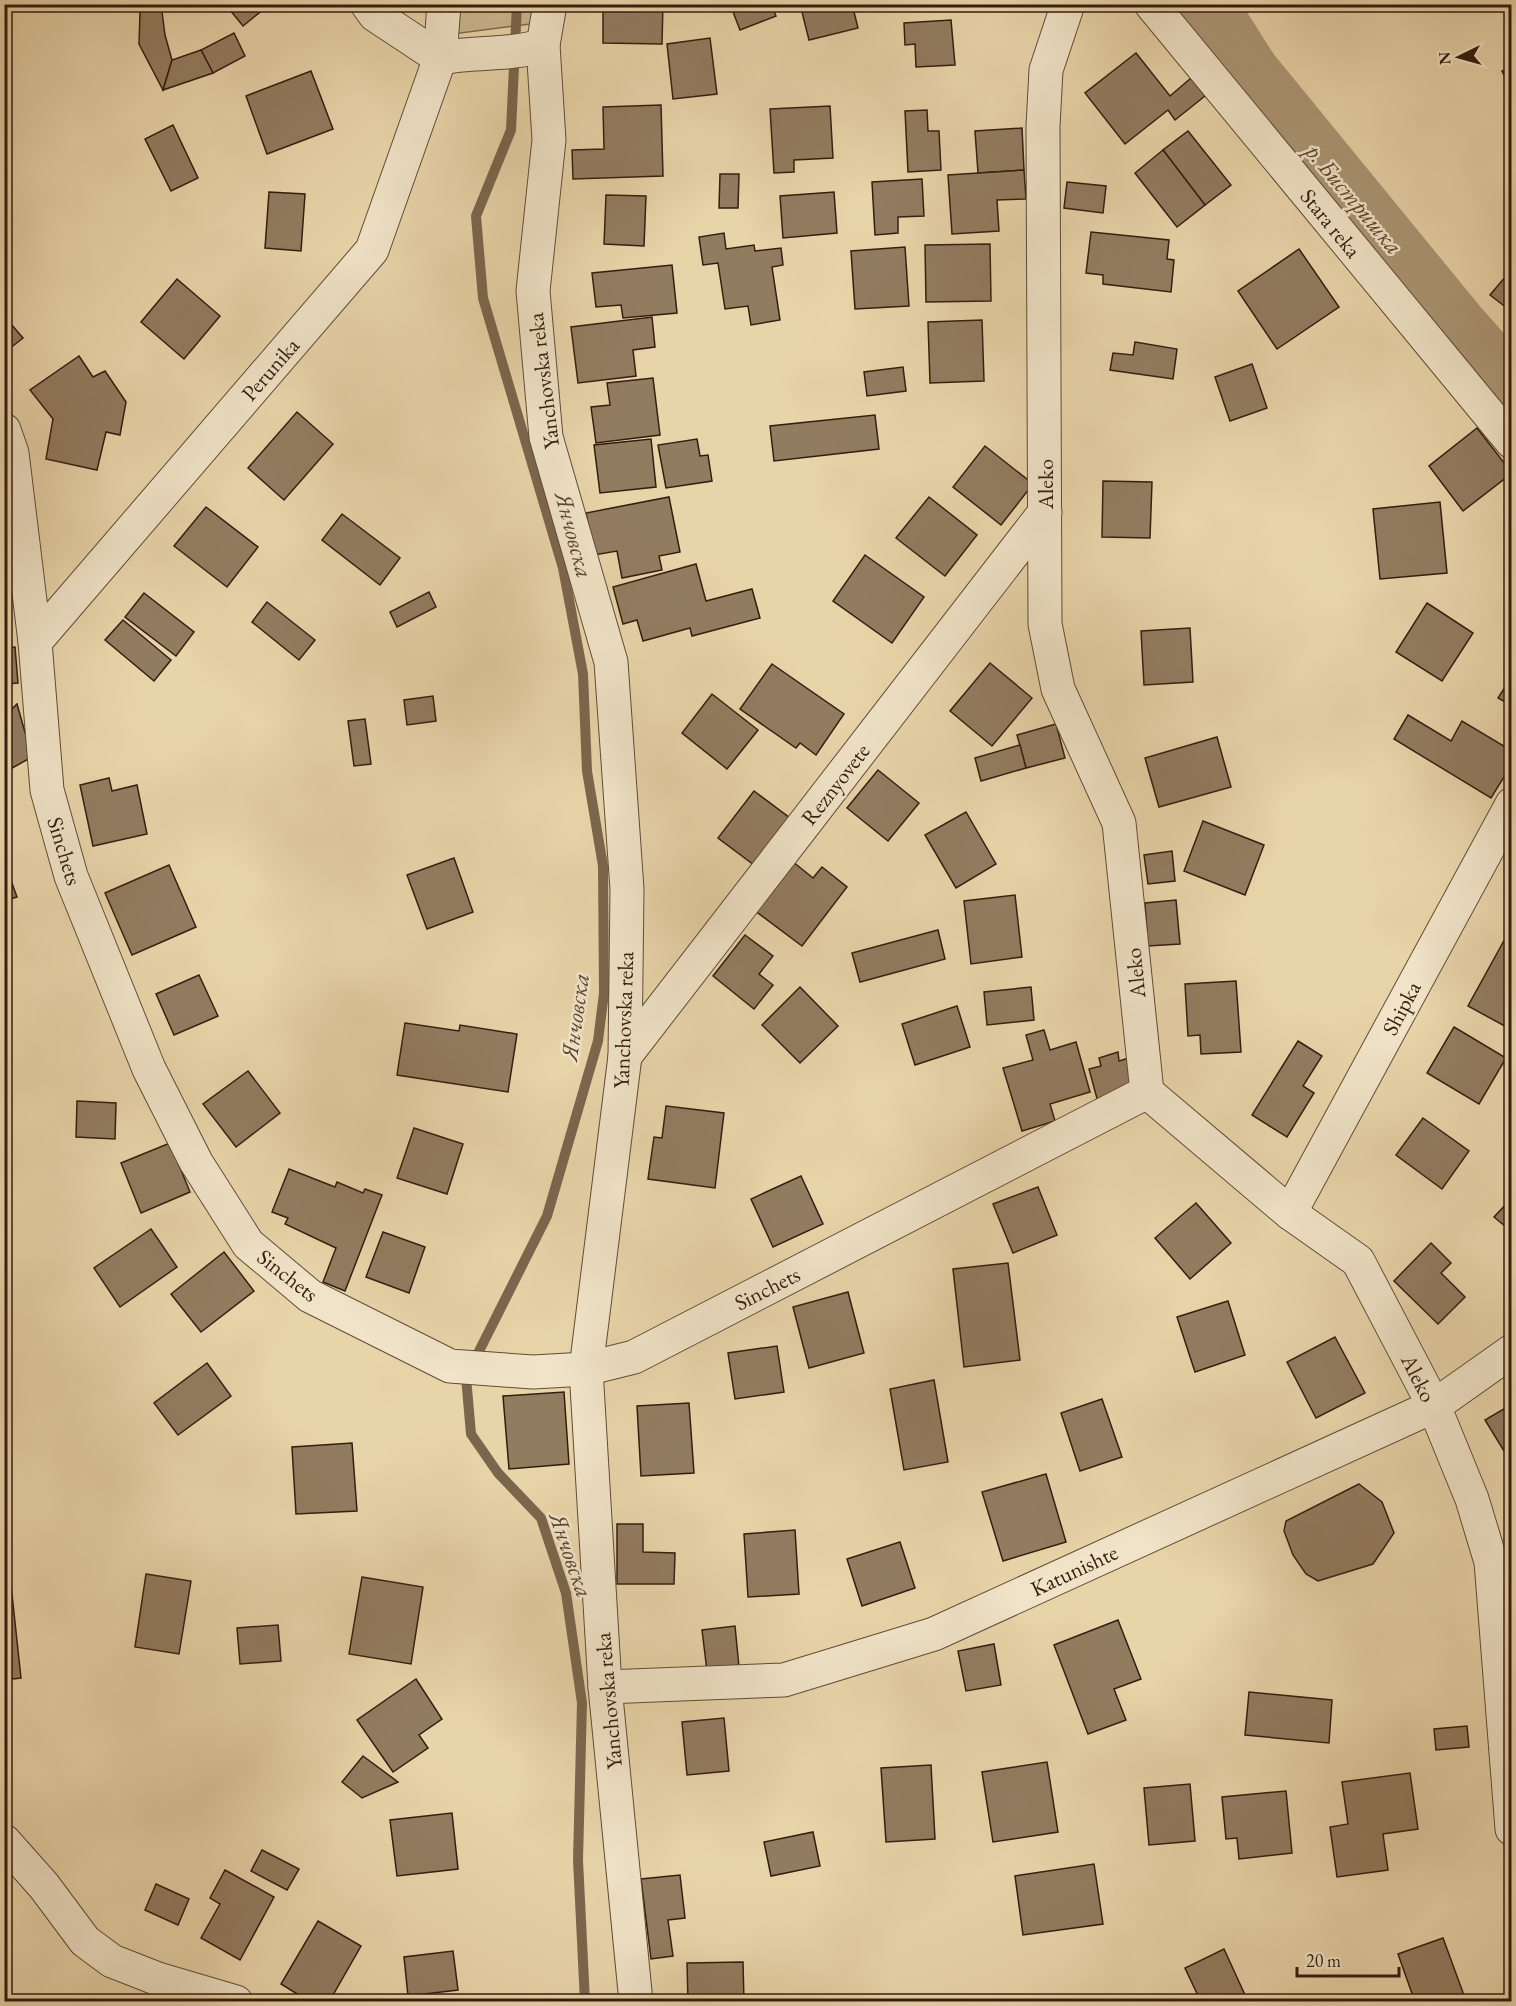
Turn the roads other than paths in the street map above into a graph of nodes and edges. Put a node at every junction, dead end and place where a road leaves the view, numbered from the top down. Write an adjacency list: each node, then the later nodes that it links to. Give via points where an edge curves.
1 (367, 4): 7 (street, via 375,15)
2 (444, 4): 7 (street)
3 (550, 4): 6 (street, Yanchovska reka)
4 (1068, 4): 10 (street, Aleko, via 1046,70 1044,104)
5 (1151, 4): 9 (street, Stara reka)
6 (533, 48): 7 (street); 13 (street, Yanchovska reka, via 549,140 534,302 546,437 611,662 627,889)
7 (451, 56): 11 (street, Perunika, via 372,250)
8 (4, 430): 11 (street, Sinchets, via 12,453)
9 (1512, 442)
10 (1045, 512): 13 (street, Reznyovete); 14 (street, Aleko, via 1045,624 1058,689 1119,823)
11 (35, 642): 17 (street, Sinchets, via 47,790 71,876 149,1069 196,1162 248,1244 310,1296 450,1366 533,1372)
12 (1512, 804): 15 (street, Shipka)
13 (625, 1056): 17 (street, Yanchovska reka)
14 (1147, 1092): 15 (street, Aleko); 17 (street, Sinchets, via 634,1357)
15 (1290, 1213): 18 (street, Aleko, via 1358,1261)
16 (1512, 1351): 18 (street, Katunishte)
17 (586, 1369): 19 (street, Yanchovska reka)
18 (1434, 1406): 19 (street, Katunishte, via 934,1634 784,1680); 20 (street, Aleko, via 1472,1499 1491,1563)
19 (605, 1687): 23 (street, Yanchovska reka)
20 (1512, 1828)
21 (4, 1841): 22 (street, via 45,1886 85,1941 112,1961 158,1979)
22 (236, 2001)
23 (636, 2001)

